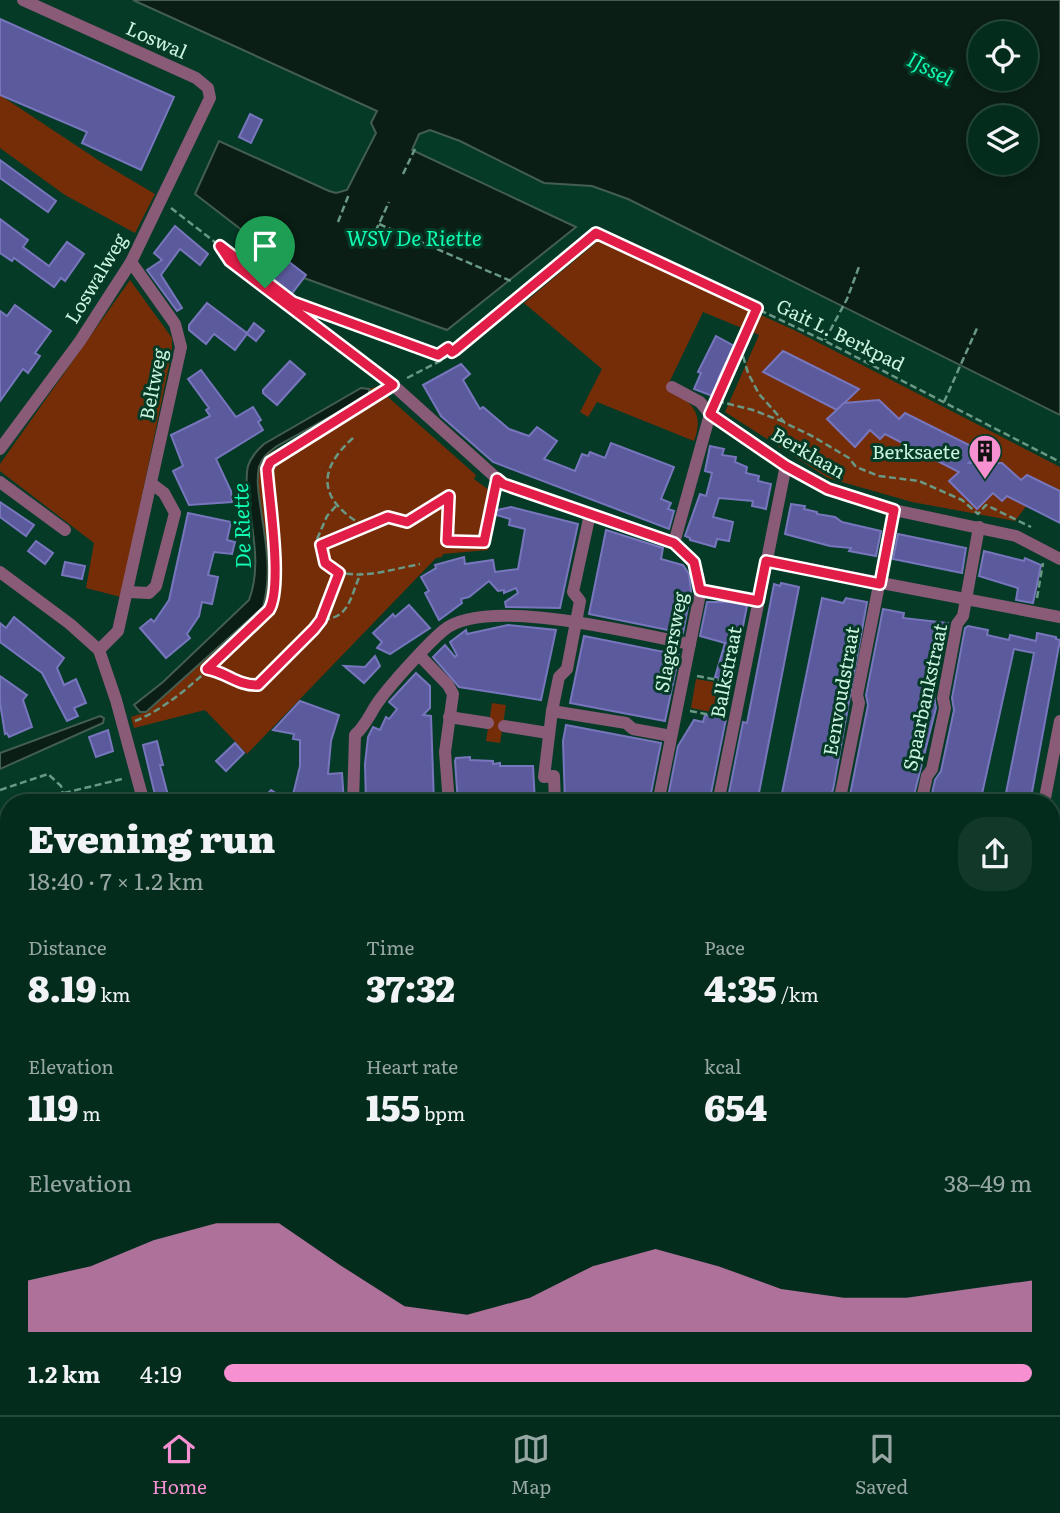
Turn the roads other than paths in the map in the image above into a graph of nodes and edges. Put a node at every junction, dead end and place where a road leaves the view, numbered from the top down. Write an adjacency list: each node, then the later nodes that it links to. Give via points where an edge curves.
1 (23, 0): 2 (street, Loswal, via 196,78 208,88 210,98)
2 (202, 114): 3 (street, Loswalweg)
3 (131, 262): 7 (street, Loswalweg, via 80,341); 10 (street, Beltweg, via 175,324 181,347)
4 (393, 385): 12 (street, via 503,484)
5 (673, 387): 6 (street, Berklaan, via 700,402)
6 (710, 414): 8 (street, Berklaan); 15 (street)
7 (0, 449)
8 (786, 466): 11 (street, Berklaan, via 828,489); 17 (street, Balkstraat)
9 (0, 482): 14 (street)
10 (152, 484): 20 (street, Beltweg); 20 (street, via 164,493 175,513 156,586 149,593)
11 (894, 510): 13 (street, Berklaan); 19 (street)
12 (590, 514): 15 (street); 23 (street, via 573,592 580,601)
13 (979, 527): 16 (street, Berklaan, via 1016,536); 21 (street)
14 (65, 530)
15 (674, 543): 24 (street, Slagersweg, via 694,562 700,590)
16 (1060, 559)
17 (766, 561): 19 (street); 39 (street, Balkstraat)
18 (0, 572): 25 (street)
19 (880, 584): 21 (street); 40 (street, Eenvoudstraat)
20 (128, 592): 25 (street, Beltweg, via 118,631)
21 (966, 599): 22 (street); 41 (street, Spaarbankstraat)
22 (1060, 617)
23 (577, 622): 24 (street); 26 (street, via 531,615 484,615 449,626); 27 (street)
24 (690, 644): 33 (street, Slagersweg)
25 (99, 650): 34 (street)
26 (420, 656): 28 (street, via 453,694); 35 (street, via 355,735)
27 (552, 711): 32 (street); 33 (street)
28 (449, 717): 30 (street); 36 (street, via 445,752)
29 (1060, 721): 42 (street)
30 (488, 723)
31 (504, 726): 32 (street)
32 (548, 733): 37 (street, via 544,777 554,776)
33 (671, 736): 38 (street, Slagersweg)
34 (141, 794)
35 (353, 794)
36 (448, 794)
37 (555, 794)
38 (660, 794)
39 (720, 794)
40 (840, 794)
41 (923, 794)
42 (1046, 794)

